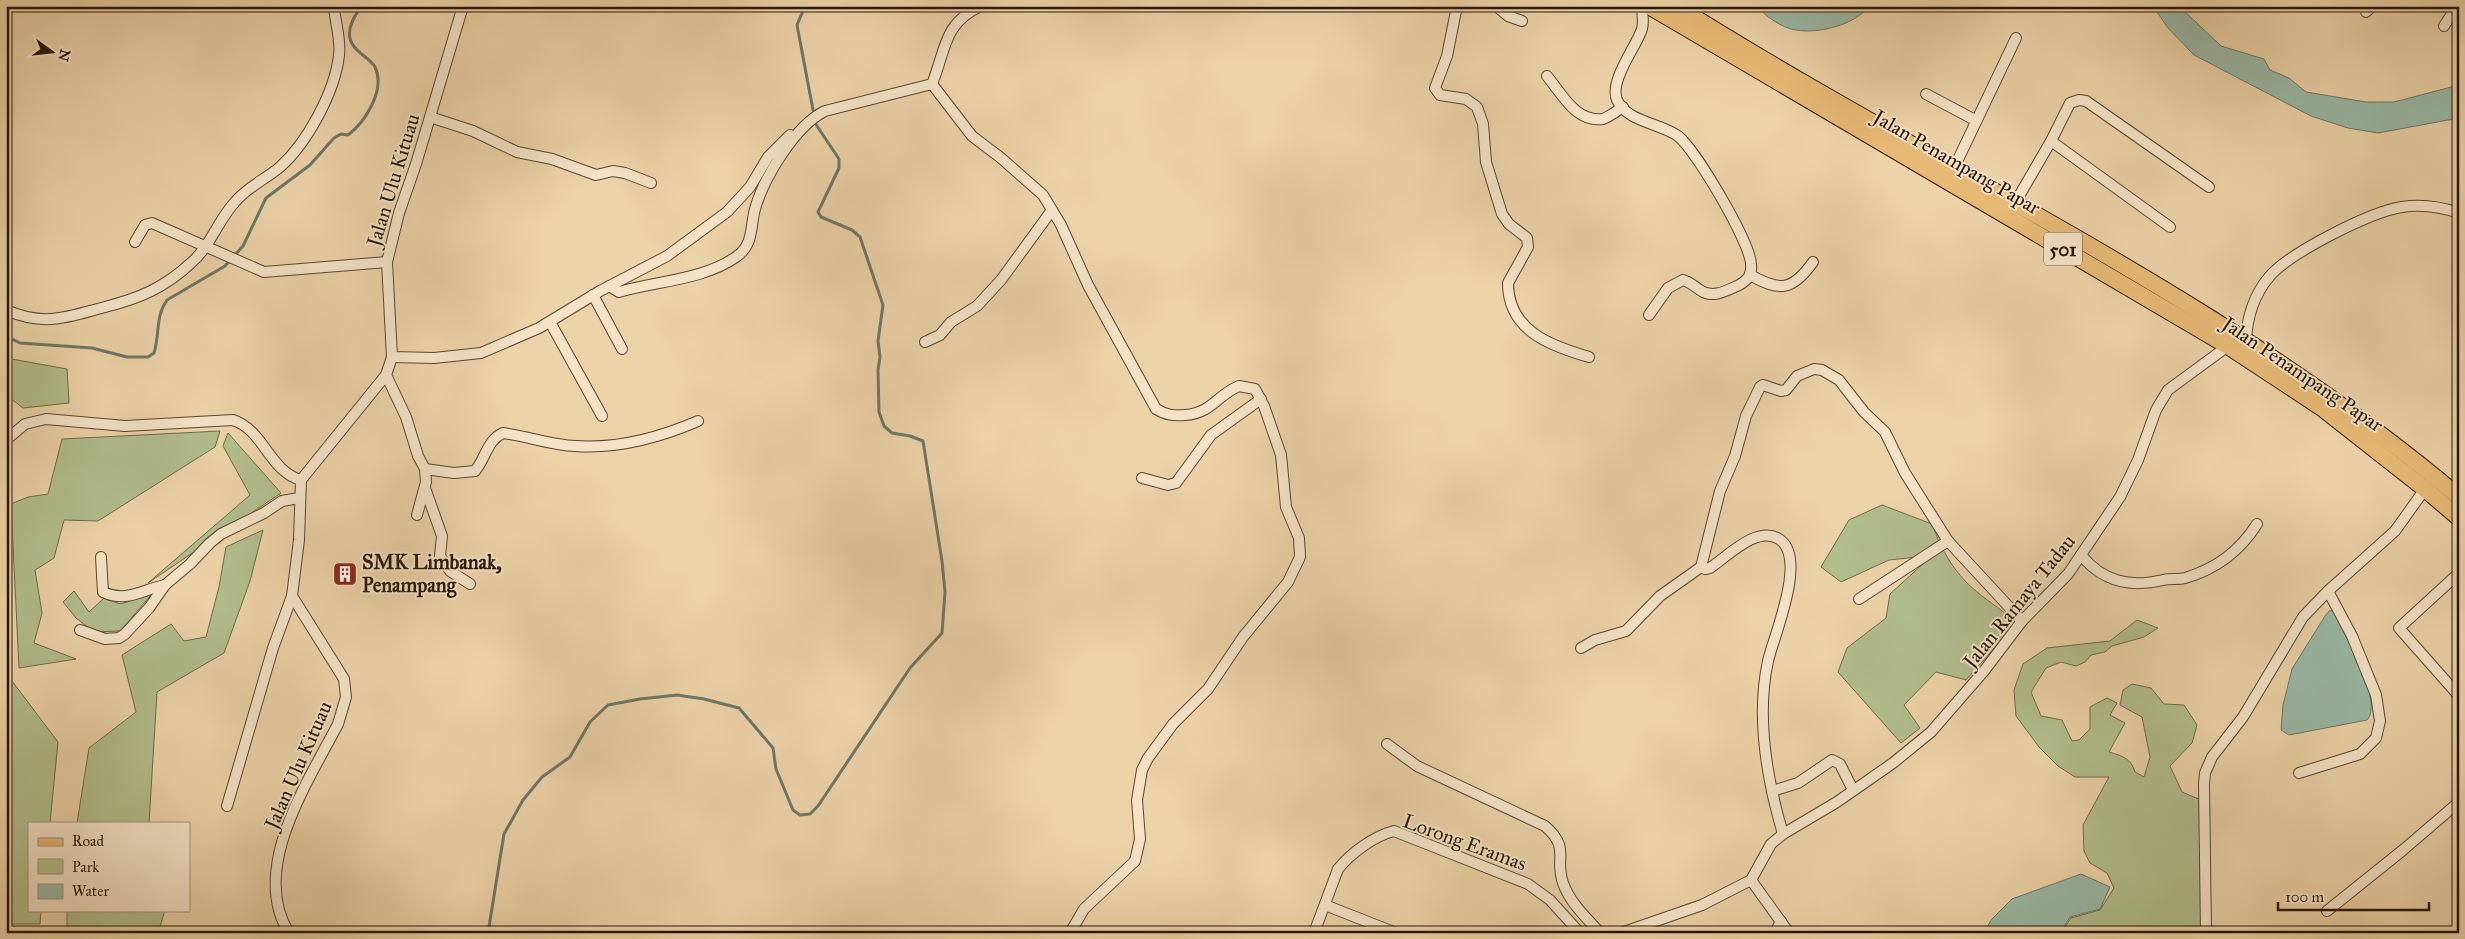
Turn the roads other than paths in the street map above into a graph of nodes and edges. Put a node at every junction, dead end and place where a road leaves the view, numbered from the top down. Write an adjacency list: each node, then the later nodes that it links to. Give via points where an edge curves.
1 (334, 6): 31 (street, via 340,54 318,116 298,148 280,167 235,201)
2 (463, 6): 17 (street, Jalan Ulu Kituau)
3 (981, 6): 14 (street, via 963,16 949,32)
4 (1457, 6): 45 (street, via 1447,56 1435,88 1440,94 1466,99 1477,107 1483,124 1486,162 1502,214 1527,238 1528,247 1508,283 1514,307 1526,328 1537,338)
5 (1496, 6): 10 (street, via 1508,16)
6 (1642, 6): 16 (street, via 1642,28 1616,87 1617,100)
7 (1648, 6): 42 (main road, Jalan Penampang Papar / 501)
8 (1676, 6): 21 (main road, Jalan Penampang Papar / 501, via 1741,47)
9 (2457, 6): 11 (street)
10 (1522, 21)
11 (2444, 26)
12 (2016, 38): 18 (street)
13 (1548, 76): 16 (street, via 1578,114 1604,119)
14 (932, 84): 19 (street, via 826,111); 27 (street, via 972,136 1043,195)
15 (1926, 94): 18 (street)
16 (1623, 107): 34 (street, via 1633,116 1672,132 1688,146 1747,246)
17 (430, 118): 22 (street, via 473,131 517,152 552,159 596,175 612,171); 32 (street, Jalan Ulu Kituau, via 399,213)
18 (1975, 120): 21 (street)
19 (804, 126): 23 (street, via 794,131 768,157); 26 (street, via 780,159)
20 (2051, 141): 24 (street, via 2070,103 2086,101); 25 (street); 29 (street)
21 (1954, 168): 25 (main road, Jalan Penampang Papar / 501)
22 (651, 183)
23 (750, 187): 26 (street); 35 (street, via 727,212 667,256)
24 (2209, 187)
25 (2016, 203): 40 (main road, Jalan Penampang Papar / 501)
26 (755, 209): 35 (street, via 746,248 724,264 668,282 619,292)
27 (1052, 210): 41 (street, via 1001,280 977,306 951,322 940,335); 47 (street, via 1088,285 1156,408 1173,416 1202,413 1239,386 1254,389)
28 (2459, 212): 40 (street, via 2420,206 2402,207 2369,218 2299,254 2275,271 2260,290 2249,316)
29 (2170, 228)
30 (135, 242): 31 (street, via 145,225 152,223)
31 (204, 246): 32 (street, via 264,272); 37 (street, via 192,263 152,293 137,300 54,320 30,318)
32 (387, 262): 44 (street, Jalan Ulu Kituau)
33 (1812, 262): 34 (street, via 1797,280 1785,286 1771,286)
34 (1750, 275): 38 (street, via 1732,288 1711,294 1688,281 1678,282 1668,288)
35 (609, 286): 36 (street)
36 (594, 295): 39 (street); 43 (street)
37 (6, 310)
38 (1649, 315)
39 (550, 322): 44 (street, via 481,353 434,358); 48 (street)
40 (2246, 341): 56 (main road, Jalan Penampang Papar / 501, via 2326,394)
41 (925, 342)
42 (2228, 346): 55 (main road, Jalan Penampang Papar / 501, via 2322,408); 62 (street, Jalan Ramaya Tadau, via 2168,390 2156,410 2132,473 2116,504)
43 (622, 349)
44 (392, 357): 46 (street, Jalan Ulu Kituau)
45 (1589, 357)
46 (386, 375): 51 (street, via 406,417); 53 (street, Jalan Ulu Kituau)
47 (1261, 399): 52 (street, via 1211,435 1176,483 1168,485); 87 (street, via 1281,456 1286,506 1299,538 1300,557 1288,582 1243,636 1208,689 1173,724 1148,758 1142,770 1137,800 1140,839 1135,861 1084,909)
48 (602, 416)
49 (698, 420): 51 (street, via 673,432 604,445 576,446 503,432 491,442 475,471)
50 (6, 440): 53 (street, via 25,424 46,419 124,426 232,420 255,434 290,477)
51 (425, 470): 54 (street)
52 (1142, 478)
53 (301, 480): 57 (street)
54 (425, 488): 58 (street); 66 (street, via 442,536 440,556 450,571)
55 (2425, 489): 59 (main road, Jalan Penampang Papar / 501); 68 (street, via 2395,531)
56 (2459, 497)
57 (299, 498): 67 (street, via 282,501 221,534); 69 (street)
58 (417, 515)
59 (2459, 518)
60 (2257, 524): 62 (street, via 2246,542 2234,553 2197,573 2178,579 2147,584 2116,582 2090,567)
61 (1948, 541): 64 (street, via 1905,473 1881,427 1832,375 1814,369 1797,376 1786,390 1763,385 1755,394 1720,491); 70 (street); 71 (street)
62 (2081, 555): 71 (street, Jalan Ramaya Tadau, via 2068,574)
63 (101, 557): 67 (street, via 103,592 112,596 128,597)
64 (1701, 567): 73 (street, via 1660,596 1626,631 1595,640); 78 (street, via 1710,568 1743,543 1759,536 1780,539 1791,556 1788,590 1765,679 1764,722)
65 (2459, 573): 74 (street, via 2399,628)
66 (470, 584)
67 (165, 585): 72 (street, via 142,616 119,638 98,638)
68 (2328, 591): 76 (street, via 2352,636 2376,695 2380,721 2376,738 2360,754); 95 (street, via 2303,616 2252,702 2208,763 2204,784)
69 (292, 596): 80 (street, via 275,641); 86 (street, Jalan Ulu Kituau, via 347,687 338,724 297,806 278,858 275,897)
70 (1859, 599)
71 (2022, 621): 77 (street, Jalan Ramaya Tadau, via 1939,725 1911,750)
72 (80, 630)
73 (1581, 648)
74 (2459, 696)
75 (1388, 744): 91 (street, via 1417,766 1550,830 1560,842 1562,880 1568,896)
76 (2299, 773)
77 (1853, 790): 78 (street, via 1840,764 1832,760 1798,783); 81 (street, Jalan Ramaya Tadau)
78 (1772, 791): 81 (street)
79 (2459, 802): 84 (street)
80 (226, 806)
81 (1783, 834): 82 (street, Jalan Ramaya Tadau, via 1772,844)
82 (1751, 880): 85 (street); 92 (street, via 1709,902)
83 (1324, 905): 88 (street, Lorong Eramas); 89 (street); 90 (street, Lorong Eramas, via 1344,862 1374,840 1394,831 1528,884 1550,900)
84 (2327, 911)
85 (1780, 921): 93 (street); 94 (street)
86 (289, 933)
87 (1070, 933)
88 (1314, 933)
89 (1396, 933)
90 (1580, 933)
91 (1600, 933)
92 (1621, 933)
93 (1775, 933)
94 (1789, 933)
95 (2206, 933)

